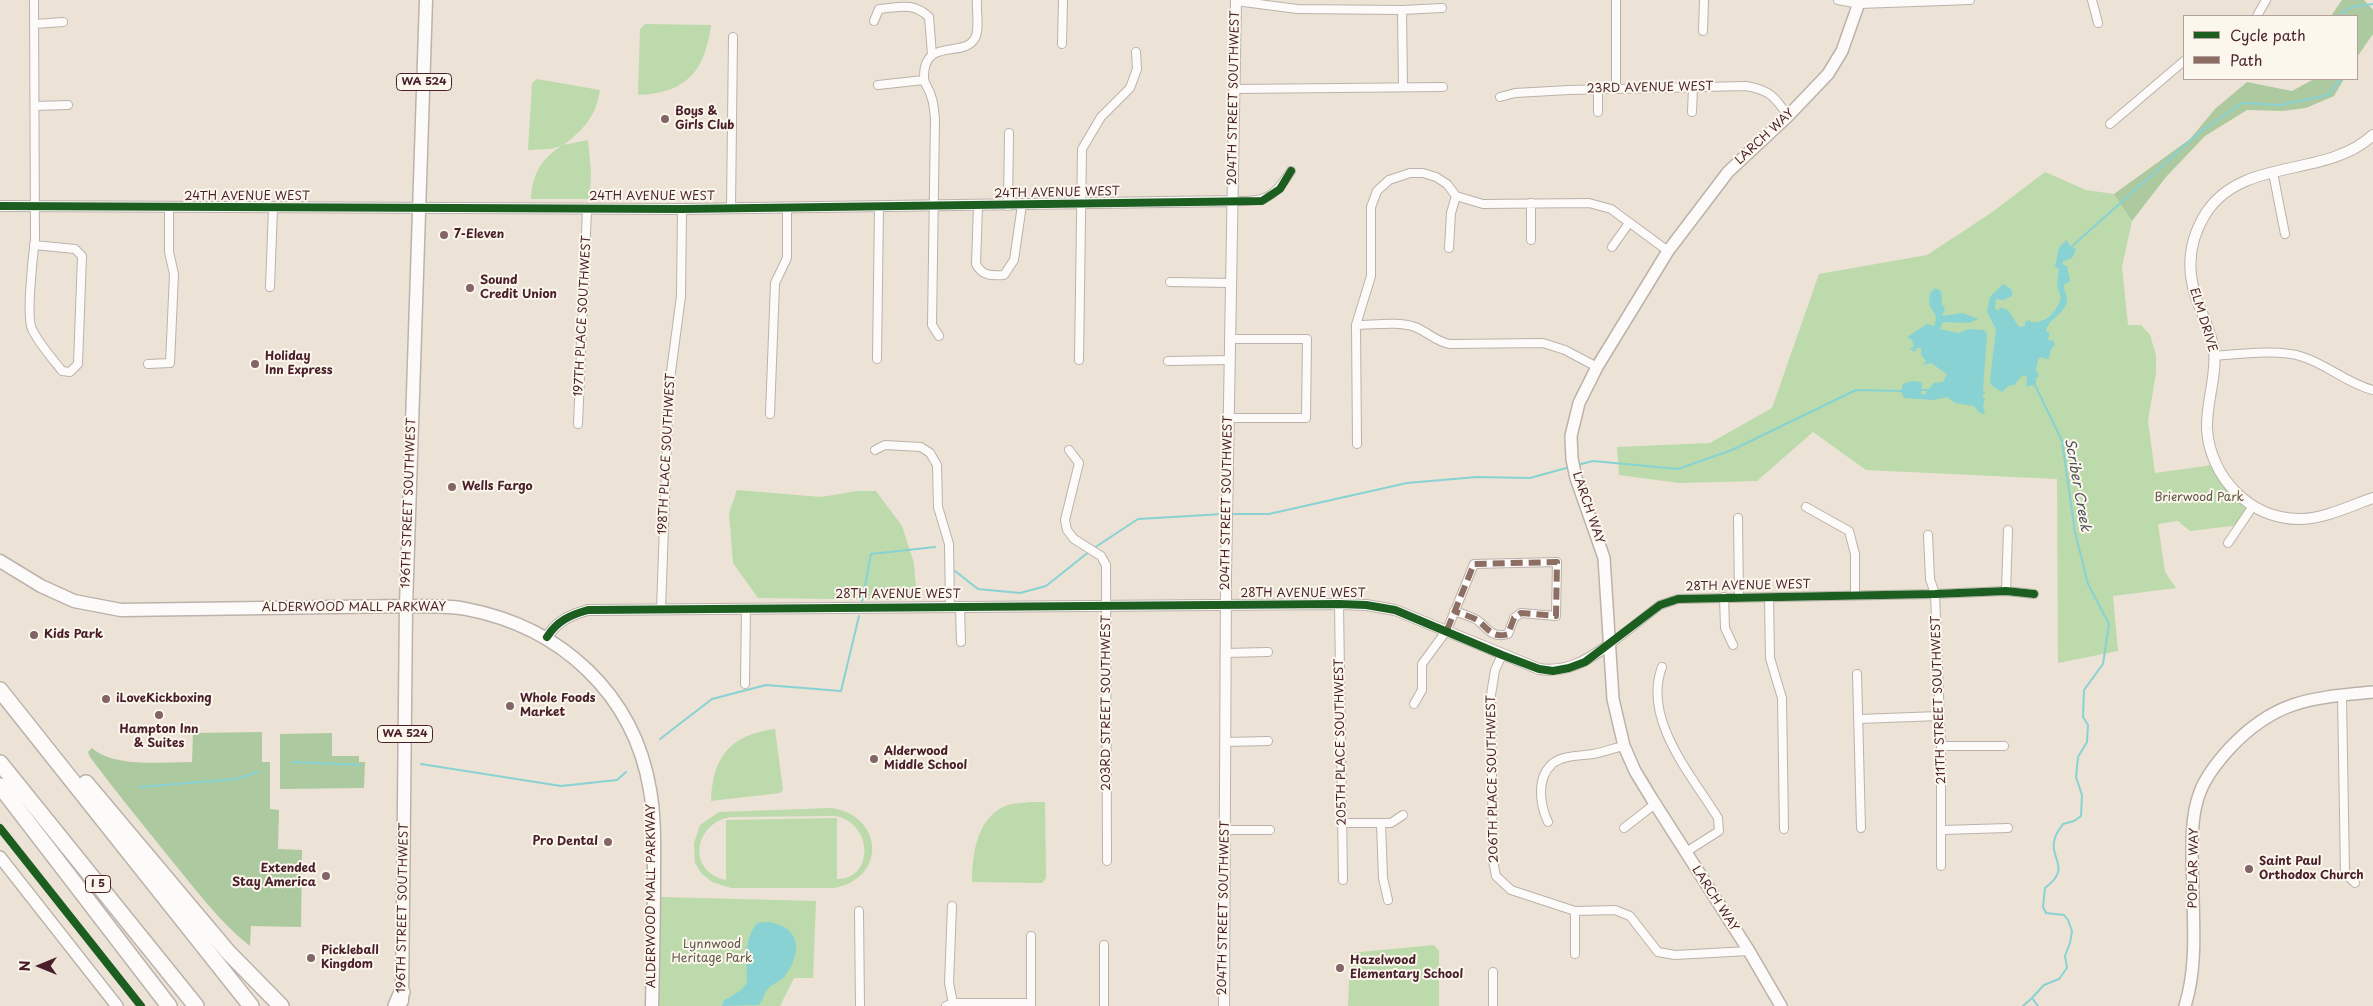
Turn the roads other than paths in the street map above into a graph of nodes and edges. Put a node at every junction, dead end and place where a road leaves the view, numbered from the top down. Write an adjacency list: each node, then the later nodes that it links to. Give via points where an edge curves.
1 (34, 0): 19 (street)
2 (426, 0): 59 (main road, 196TH STREET SOUTHWEST / WA 524)
3 (976, 0): 24 (street, via 976,36 972,43)
4 (1063, 0): 22 (street)
5 (1616, 0): 31 (street)
6 (1704, 0): 20 (street)
7 (1838, 0): 12 (street)
8 (1970, 0): 12 (street)
9 (2092, 0): 18 (street)
10 (2266, 0): 15 (street)
11 (1236, 1): 14 (street, via 1297,9); 32 (street, 204TH STREET SOUTHWEST)
12 (1860, 2): 39 (main road, LARCH WAY, via 1842,51 1828,74)
13 (1442, 8): 14 (street)
14 (1402, 10): 28 (street)
15 (2258, 15)
16 (874, 21): 24 (street, via 879,8 914,6 920,9 929,17)
17 (64, 22): 19 (street)
18 (2098, 23)
19 (34, 24): 36 (street)
20 (1703, 31)
21 (733, 37): 61 (street)
22 (1062, 44)
23 (1136, 52): 48 (street, via 1137,69 1130,88 1101,117 1082,150)
24 (932, 55): 26 (street, via 926,65)
25 (2183, 61): 40 (street)
26 (924, 80): 27 (street); 55 (street, via 932,97 935,119)
27 (878, 85)
28 (1403, 87): 29 (street); 32 (street)
29 (1443, 87)
30 (1694, 87): 31 (street, 23RD AVENUE WEST); 38 (street); 39 (street, 23RD AVENUE WEST, via 1756,88 1774,97)
31 (1616, 88): 33 (street, 23RD AVENUE WEST)
32 (1234, 89): 46 (street, 204TH STREET SOUTHWEST)
33 (1598, 89): 34 (street, 23RD AVENUE WEST, via 1515,93); 37 (street)
34 (1500, 98)
35 (68, 105): 36 (street)
36 (35, 106): 56 (street)
37 (1598, 112)
38 (1692, 112)
39 (1788, 116): 69 (main road, LARCH WAY, via 1728,172)
40 (2110, 124)
41 (1009, 133): 52 (street)
42 (2372, 139): 44 (street, ELM DRIVE, via 2342,155)
43 (1291, 171): 46 (street, 24TH AVENUE WEST, via 1280,189 1262,201)
44 (2272, 173): 64 (street); 76 (street, ELM DRIVE, via 2240,183 2224,193 2206,213 2194,235 2190,262 2192,280)
45 (1456, 196): 47 (street, via 1483,204); 68 (street, via 1451,213); 73 (street, via 1447,184 1423,173 1410,173 1389,180 1377,191 1371,207 1371,276)
46 (1232, 202): 48 (street, 24TH AVENUE WEST); 71 (street, 204TH STREET SOUTHWEST)
47 (1532, 203): 63 (street, via 1589,203 1611,209); 65 (street)
48 (1081, 204): 49 (street, 24TH AVENUE WEST); 78 (street)
49 (1022, 205): 51 (street, via 1014,260 1004,275 990,276 982,273 976,264); 52 (street, 24TH AVENUE WEST)
50 (0, 206): 56 (street, 24TH AVENUE WEST)
51 (978, 206): 52 (street, 24TH AVENUE WEST); 55 (street, 24TH AVENUE WEST)
52 (1008, 206)
53 (787, 207): 54 (street, 24TH AVENUE WEST); 61 (street, 24TH AVENUE WEST); 84 (street, via 786,258 775,283)
54 (879, 207): 55 (street, 24TH AVENUE WEST); 77 (street)
55 (935, 207): 74 (street, via 932,325)
56 (33, 208): 57 (street, 24TH AVENUE WEST); 66 (street)
57 (169, 208): 58 (street, 24TH AVENUE WEST); 81 (street, via 169,252 174,274 170,364)
58 (273, 208): 59 (street, 24TH AVENUE WEST); 72 (street)
59 (419, 208): 60 (street, 24TH AVENUE WEST); 107 (main road, 196TH STREET SOUTHWEST / WA 524)
60 (588, 208): 62 (street, 24TH AVENUE WEST); 86 (street, 197TH PLACE SOUTHWEST)
61 (731, 208): 62 (street, 24TH AVENUE WEST)
62 (682, 209): 111 (street, 198TH PLACE SOUTHWEST, via 681,296 669,387)
63 (1629, 223): 67 (street); 69 (street)
64 (2285, 234)
65 (1531, 240)
66 (34, 245): 66 (street, via 30,273 31,328 62,371 70,372 78,364 82,256 75,249)
67 (1612, 247)
68 (1449, 248)
69 (1668, 251): 82 (main road, LARCH WAY)
70 (1170, 282): 71 (street)
71 (1231, 283): 75 (street, 204TH STREET SOUTHWEST)
72 (270, 287)
73 (1356, 325): 82 (street, via 1414,327 1450,344 1543,343 1565,350); 87 (street)
74 (939, 336)
75 (1230, 339): 79 (street, 204TH STREET SOUTHWEST); 85 (street, via 1307,339 1306,418)
76 (2214, 356): 83 (street, via 2286,353 2303,356); 92 (street, ELM DRIVE, via 2208,416 2211,451 2224,480)
77 (876, 359)
78 (1079, 360)
79 (1229, 360): 80 (street); 85 (street, 204TH STREET SOUTHWEST)
80 (1168, 361)
81 (148, 364)
82 (1596, 367): 117 (main road, LARCH WAY, via 1574,417 1571,436 1576,478 1604,558)
83 (2373, 390)
84 (770, 414)
85 (1228, 418): 105 (street, 204TH STREET SOUTHWEST)
86 (578, 424)
87 (1358, 444)
88 (875, 450): 108 (street, via 885,445 921,447 930,453 937,465 938,507 948,544)
89 (1068, 450): 109 (street, 203RD STREET SOUTHWEST, via 1079,463 1065,520 1067,530 1074,539 1105,561)
90 (2373, 498): 92 (street, ELM DRIVE, via 2328,514 2300,519 2276,516)
91 (1806, 506): 99 (street, via 1849,531 1855,554)
92 (2253, 506): 96 (street)
93 (1738, 518): 103 (street)
94 (2008, 530): 98 (street)
95 (1928, 534): 100 (street, 211TH STREET SOUTHWEST, via 1930,579)
96 (2228, 543)
97 (0, 561): 107 (main road, ALDERWOOD MALL PARKWAY, via 74,601 121,610)
98 (2006, 591): 100 (street, 28TH AVENUE WEST); 101 (street, 28TH AVENUE WEST)
99 (1855, 594): 100 (street, 28TH AVENUE WEST); 104 (street, 28TH AVENUE WEST)
100 (1935, 594): 128 (street, 211TH STREET SOUTHWEST)
101 (2034, 594)
102 (1724, 597): 103 (street, 28TH AVENUE WEST); 116 (street, via 1725,628); 117 (street, 28TH AVENUE WEST, via 1678,598 1660,605)
103 (1739, 597): 104 (street, 28TH AVENUE WEST)
104 (1769, 597): 146 (street, via 1770,658 1782,698)
105 (1226, 604): 106 (street, 28TH AVENUE WEST); 109 (street, 28TH AVENUE WEST); 119 (street, 204TH STREET SOUTHWEST)
106 (1339, 604): 113 (street, 28TH AVENUE WEST, via 1382,607); 141 (street, 205TH PLACE SOUTHWEST)
107 (406, 606): 114 (main road, ALDERWOOD MALL PARKWAY, via 465,608 498,616); 166 (main road, 196TH STREET SOUTHWEST / WA 524)
108 (955, 606): 109 (street, 28TH AVENUE WEST); 110 (street, 28TH AVENUE WEST); 115 (street)
109 (1107, 606): 152 (street, 203RD STREET SOUTHWEST)
110 (746, 608): 111 (street, 28TH AVENUE WEST); 123 (street)
111 (661, 609): 114 (street, 28TH AVENUE WEST, via 588,610 563,619)
112 (1454, 611): 112 (street, via 1474,564 1557,562 1556,616 1521,613 1514,618 1508,634 1500,636 1491,634 1476,619); 113 (street)
113 (1446, 630): 120 (street, 28TH AVENUE WEST); 127 (street, via 1422,664 1422,690)
114 (547, 637): 175 (main road, ALDERWOOD MALL PARKWAY, via 584,666 604,687 630,730 644,762 653,816)
115 (961, 642)
116 (1732, 645)
117 (1609, 646): 120 (street, 28TH AVENUE WEST, via 1585,662 1553,671); 132 (main road, LARCH WAY, via 1614,699)
118 (1268, 652): 119 (street)
119 (1226, 653): 131 (street, 204TH STREET SOUTHWEST)
120 (1502, 655): 159 (street, 206TH PLACE SOUTHWEST, via 1495,670 1491,695 1493,861 1496,876 1511,890)
121 (1662, 667): 150 (street, via 1656,682 1666,736 1719,824 1719,831)
122 (1857, 674): 129 (street)
123 (745, 684)
124 (0, 690): 136 (highway)
125 (2373, 692): 126 (main road, POPLAR WAY)
126 (2342, 696): 155 (street, via 2345,873); 181 (main road, POPLAR WAY, via 2295,703 2263,718 2220,759 2200,792 2193,827 2193,956)
127 (1414, 704)
128 (1938, 716): 129 (street); 133 (street, 211TH STREET SOUTHWEST)
129 (1859, 719): 144 (street)
130 (1268, 741): 131 (street)
131 (1226, 742): 147 (street, 204TH STREET SOUTHWEST)
132 (1624, 746): 138 (main road, LARCH WAY); 140 (street, via 1571,756 1552,764 1542,782 1541,808)
133 (1941, 746): 134 (street); 149 (street, 211TH STREET SOUTHWEST)
134 (2004, 746)
135 (0, 763): 172 (highway, I 5)
136 (60, 765): 173 (highway); 174 (highway, via 88,784 228,952)
137 (0, 786): 161 (highway)
138 (1655, 804): 143 (street); 150 (main road, LARCH WAY)
139 (1403, 815): 142 (street, via 1390,823)
140 (1548, 822)
141 (1342, 823): 142 (street); 154 (street, 205TH PLACE SOUTHWEST)
142 (1381, 823): 156 (street, via 1383,878)
143 (1624, 828)
144 (1861, 828)
145 (2008, 828): 149 (street)
146 (1784, 829)
147 (1225, 830): 148 (street); 178 (street, 204TH STREET SOUTHWEST)
148 (1270, 830)
149 (1943, 830): 153 (street, 211TH STREET SOUTHWEST)
150 (1686, 852): 163 (main road, LARCH WAY)
151 (0, 857): 169 (main road)
152 (1107, 861)
153 (1941, 866)
154 (1343, 880)
155 (2355, 883)
156 (1388, 900)
157 (952, 906): 167 (street)
158 (859, 911): 176 (street)
159 (1575, 911): 163 (street, via 1615,910 1630,916 1658,952 1675,955); 164 (street)
160 (1031, 936): 168 (street)
161 (114, 938): 170 (highway); 171 (highway)
162 (1104, 945): 177 (street)
163 (1749, 951): 180 (main road, LARCH WAY)
164 (1575, 954)
165 (1492, 972): 179 (street)
166 (400, 1001)
167 (949, 1004): 168 (street)
168 (1030, 1004)
169 (117, 1006)
170 (162, 1006)
171 (169, 1006)
172 (196, 1006)
173 (251, 1006)
174 (281, 1006)
175 (652, 1006)
176 (860, 1006)
177 (1104, 1006)
178 (1224, 1006)
179 (1493, 1006)
180 (1781, 1006)
181 (2185, 1006)

